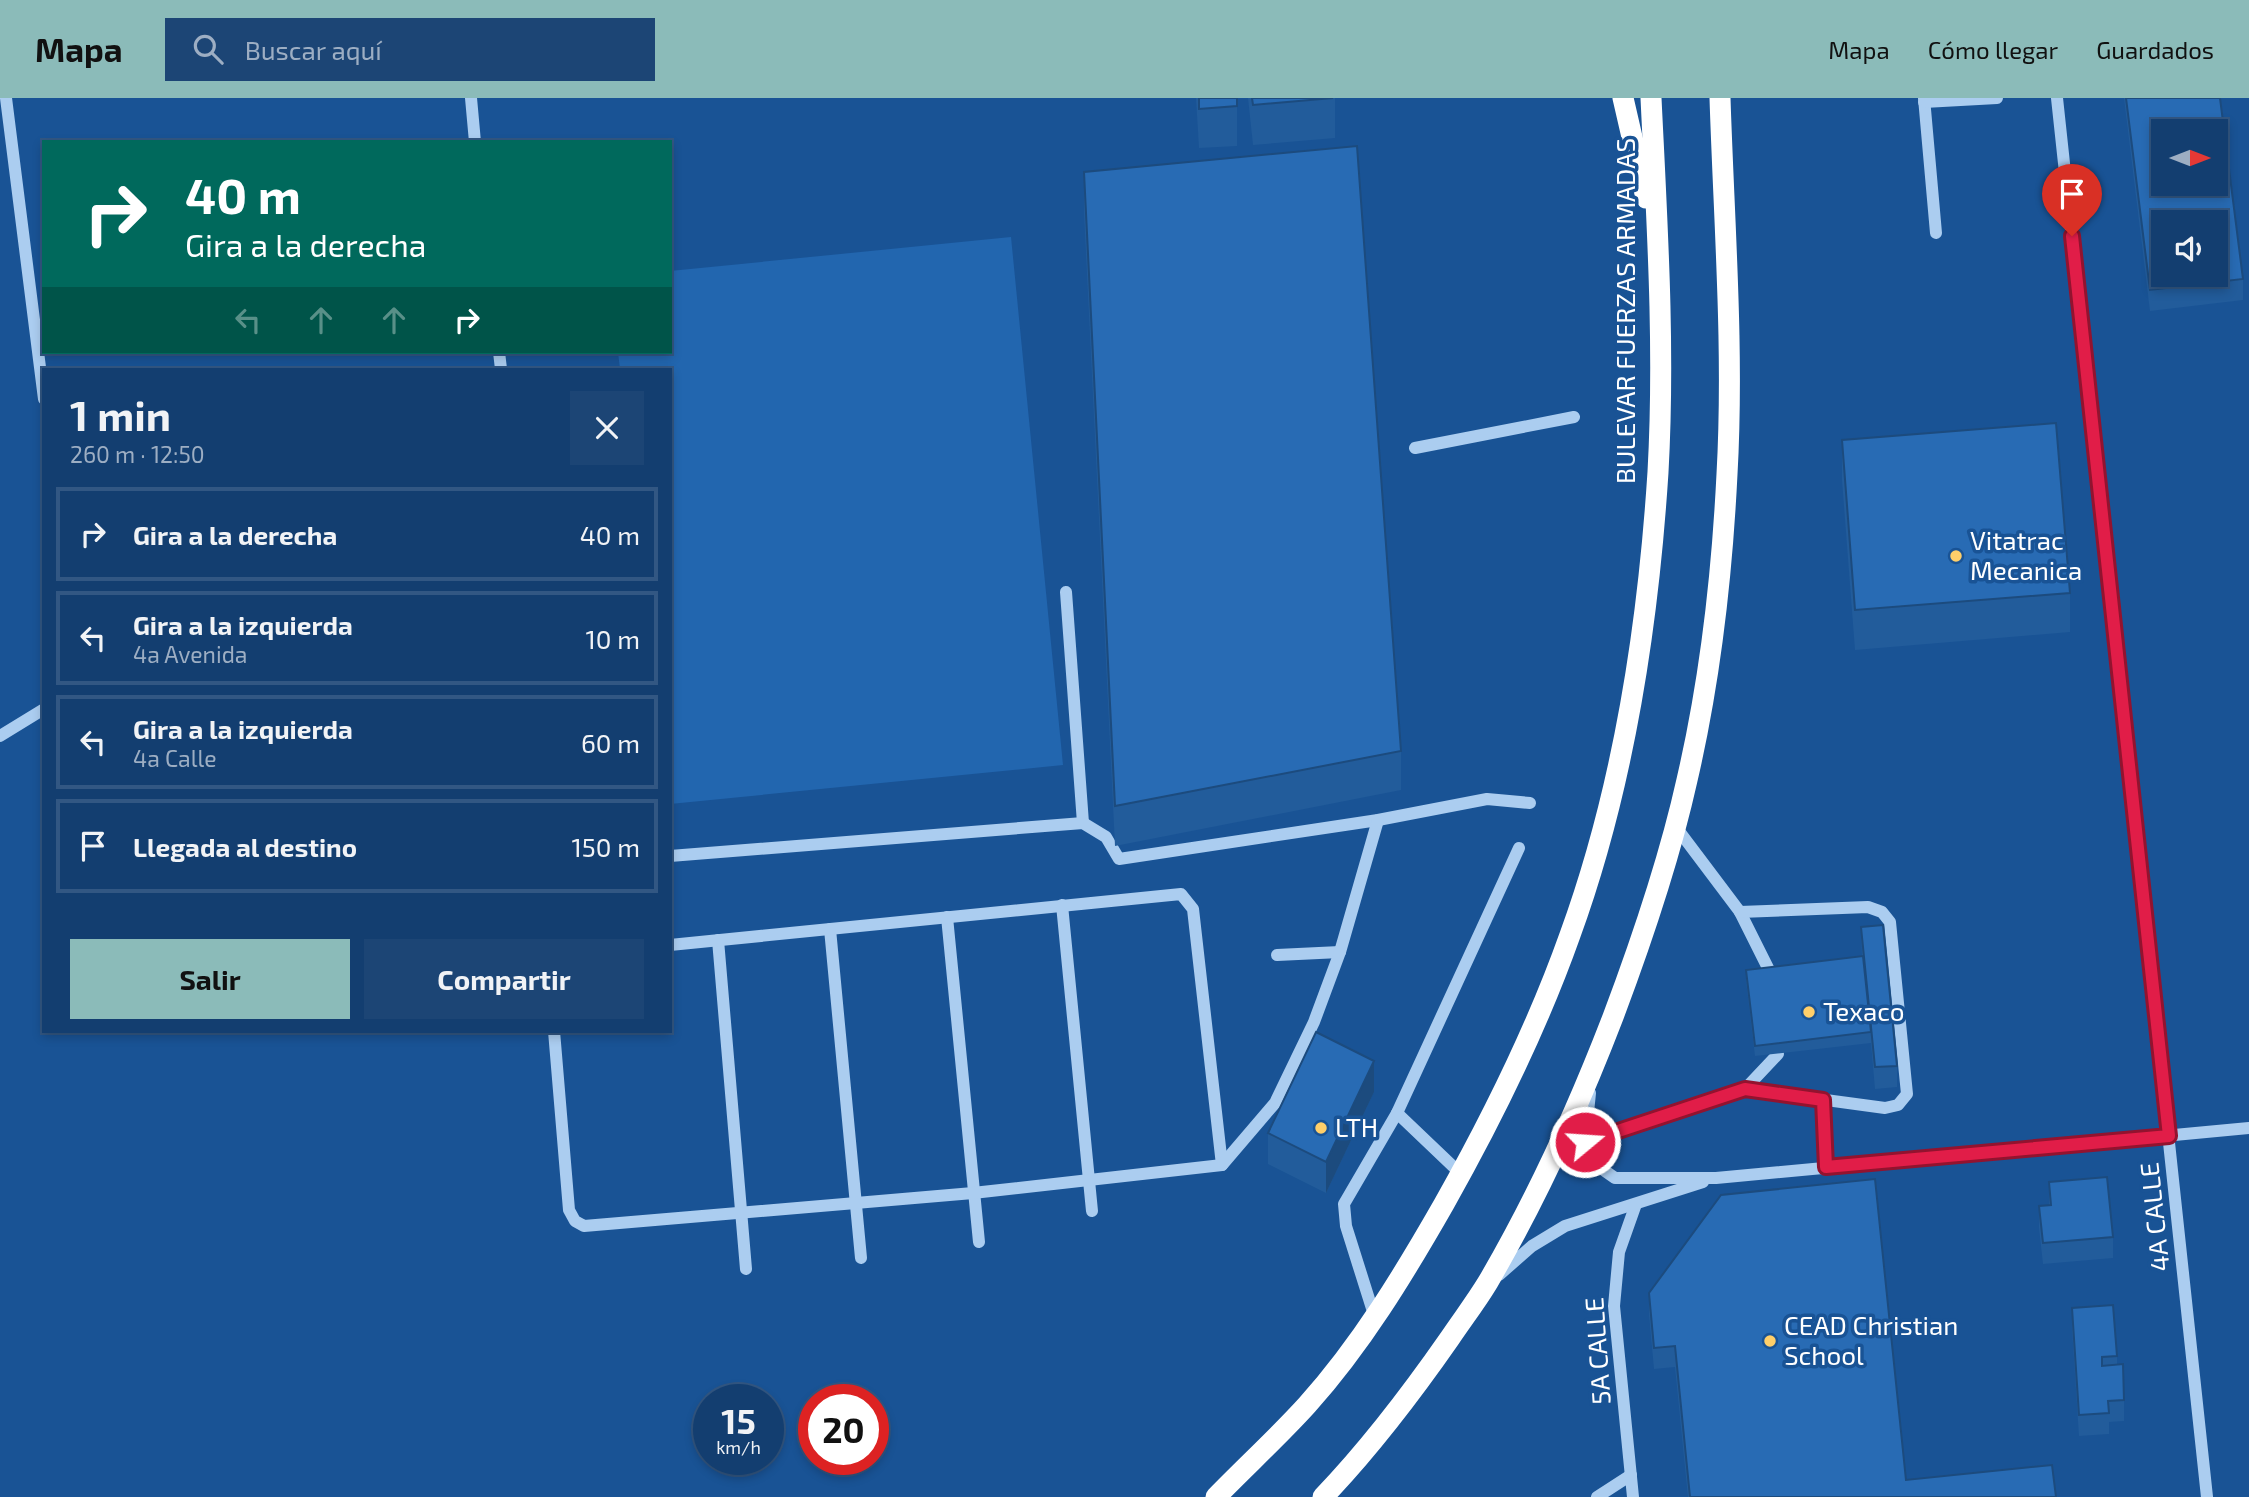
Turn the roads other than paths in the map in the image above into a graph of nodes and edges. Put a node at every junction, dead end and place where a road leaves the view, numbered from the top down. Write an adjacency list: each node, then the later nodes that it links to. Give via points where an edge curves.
1 (6, 98): 12 (street)
2 (471, 98): 9 (street)
3 (1623, 98): 11 (highway)
4 (1651, 98): 11 (highway, BULEVAR FUERZAS ARMADAS)
5 (1720, 98): 21 (highway, via 1730,360 1727,473 1720,578 1706,679)
6 (1997, 98): 8 (street)
7 (2057, 98): 40 (street, 4A CALLE)
8 (1924, 100): 10 (street)
9 (475, 140)
10 (1936, 233)
11 (1658, 253): 44 (highway, BULEVAR FUERZAS ARMADAS, via 1658,471 1651,561 1623,749 1571,933 1491,1119)
12 (42, 383)
13 (1574, 417): 14 (street)
14 (1415, 448)
15 (1066, 592): 20 (street)
16 (42, 710): 17 (street)
17 (0, 736)
18 (1530, 803): 19 (street, via 1487,799)
19 (1378, 820): 20 (street, via 1119,859 1106,837); 30 (street)
20 (1083, 823): 23 (street)
21 (1676, 827): 25 (street); 35 (highway, via 1639,949)
22 (1519, 848): 38 (street)
23 (672, 856)
24 (1062, 905): 26 (street); 42 (street, via 1181,894 1193,909); 46 (street)
25 (1740, 912): 32 (street); 37 (street, via 1868,907 1891,922 1907,1094 1898,1105 1885,1108)
26 (947, 917): 27 (street); 47 (street)
27 (830, 929): 28 (street); 48 (street)
28 (718, 940): 29 (street); 51 (street)
29 (672, 945)
30 (1340, 952): 31 (street); 42 (street, via 1314,1022 1275,1103)
31 (1277, 955)
32 (1773, 978)
33 (554, 1033): 51 (street, via 569,1210 575,1221 584,1226)
34 (1778, 1054): 36 (street)
35 (1595, 1062): 41 (street); 55 (highway, via 1535,1195)
36 (1745, 1089): 37 (street); 41 (street)
37 (1823, 1100): 43 (street)
38 (1397, 1114): 44 (street); 56 (street, via 1344,1204 1346,1226)
39 (2249, 1128): 40 (street)
40 (2169, 1136): 43 (street); 62 (street, 4A CALLE)
41 (1585, 1142): 45 (street, via 1595,1164 1615,1178)
42 (1222, 1165): 46 (street)
43 (1826, 1167): 45 (street)
44 (1461, 1174): 56 (highway, BULEVAR FUERZAS ARMADAS)
45 (1716, 1178): 49 (street)
46 (1089, 1179): 47 (street); 50 (street)
47 (973, 1194): 48 (street); 52 (street)
48 (858, 1203): 51 (street); 53 (street)
49 (1636, 1204): 55 (street, via 1565,1226 1532,1246); 57 (street, 5A CALLE, via 1619,1252 1614,1306)
50 (1092, 1211)
51 (740, 1212): 54 (street)
52 (979, 1242)
53 (861, 1258)
54 (746, 1269)
55 (1486, 1285): 59 (highway, via 1420,1381)
56 (1375, 1318): 58 (highway, BULEVAR FUERZAS ARMADAS, via 1308,1404)
57 (1631, 1475): 60 (street); 61 (street, 5A CALLE)
58 (1216, 1497)
59 (1323, 1497)
60 (1597, 1497)
61 (1633, 1497)
62 (2207, 1497)

